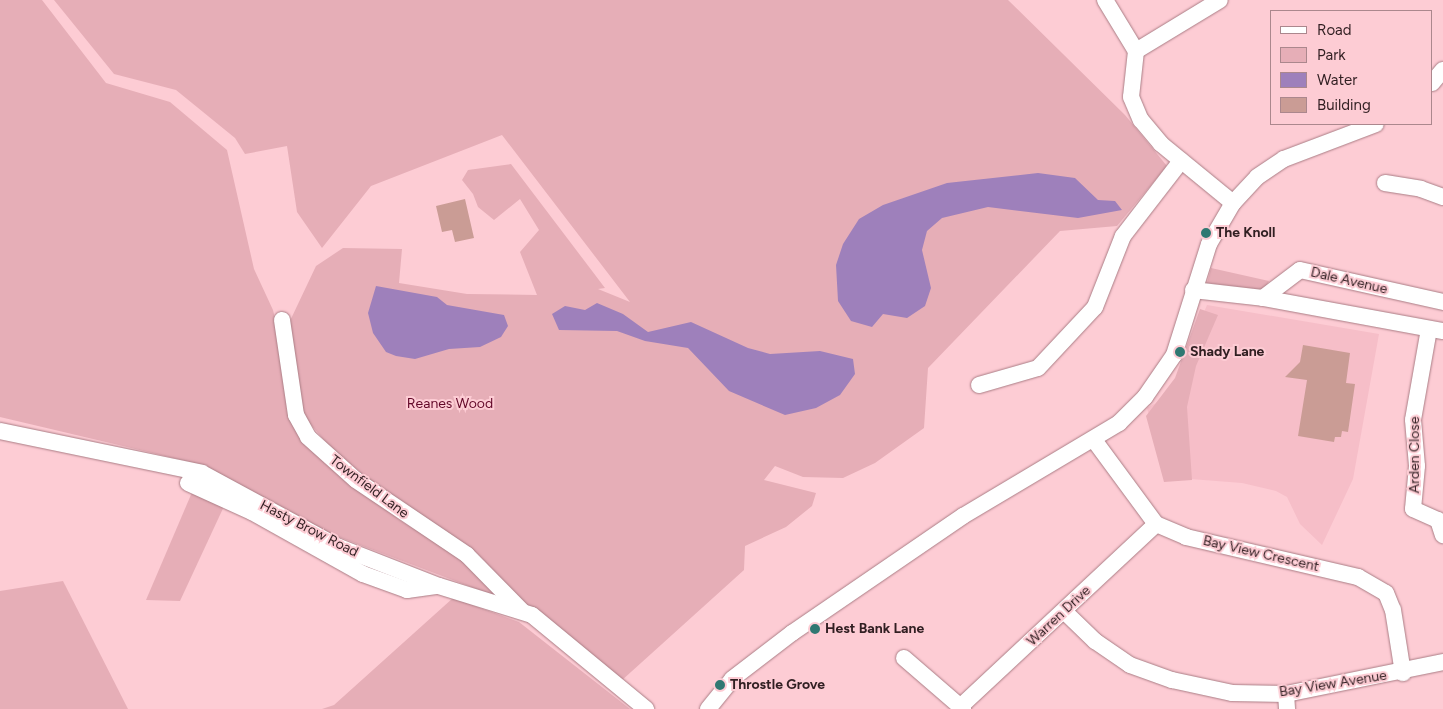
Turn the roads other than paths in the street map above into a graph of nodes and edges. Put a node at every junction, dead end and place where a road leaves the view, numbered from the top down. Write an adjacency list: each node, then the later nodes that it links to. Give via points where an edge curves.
1 (1105, 0): 3 (street)
2 (1220, 0): 3 (street)
3 (1136, 51): 7 (street, via 1131,97 1134,107 1161,144)
4 (1443, 70): 5 (street)
5 (1433, 82)
6 (1373, 125): 10 (street, via 1284,159 1257,177)
7 (1181, 161): 10 (street); 16 (street, via 1123,236 1095,307 1038,368)
8 (1385, 183): 9 (street, via 1421,189)
9 (1443, 197)
10 (1233, 203): 11 (street, via 1209,244)
11 (1192, 290): 12 (street); 18 (street, via 1174,355 1145,397)
12 (1263, 298): 13 (street, Dale Avenue, via 1300,270); 15 (street)
13 (1443, 302)
14 (282, 320): 23 (street, Townfield Lane, via 288,343 296,414 308,437 356,480 467,555)
15 (1436, 330): 21 (street, Arden Close, via 1413,420 1418,466 1413,509 1438,520)
16 (979, 385)
17 (0, 431): 22 (street, Hasty Brow Road, via 202,474 339,547)
18 (1094, 440): 20 (street); 31 (street, via 963,516 792,632 732,678)
19 (188, 483): 22 (street, via 252,512 363,574 407,590)
20 (1156, 524): 24 (street, Warren Drive); 27 (street, Bay View Crescent, via 1186,537 1358,577 1386,593 1393,610)
21 (1443, 535)
22 (439, 586): 23 (street, Hasty Brow Road)
23 (523, 612): 30 (street, Hasty Brow Road)
24 (1065, 612): 28 (street, Bay View Avenue, via 1095,641 1130,665 1172,680); 29 (street, Warren Drive)
25 (904, 658): 29 (street)
26 (1443, 662): 27 (street, Bay View Avenue)
27 (1403, 673): 28 (street, Bay View Avenue)
28 (1287, 701)
29 (962, 708)
30 (646, 709)
31 (708, 709)

